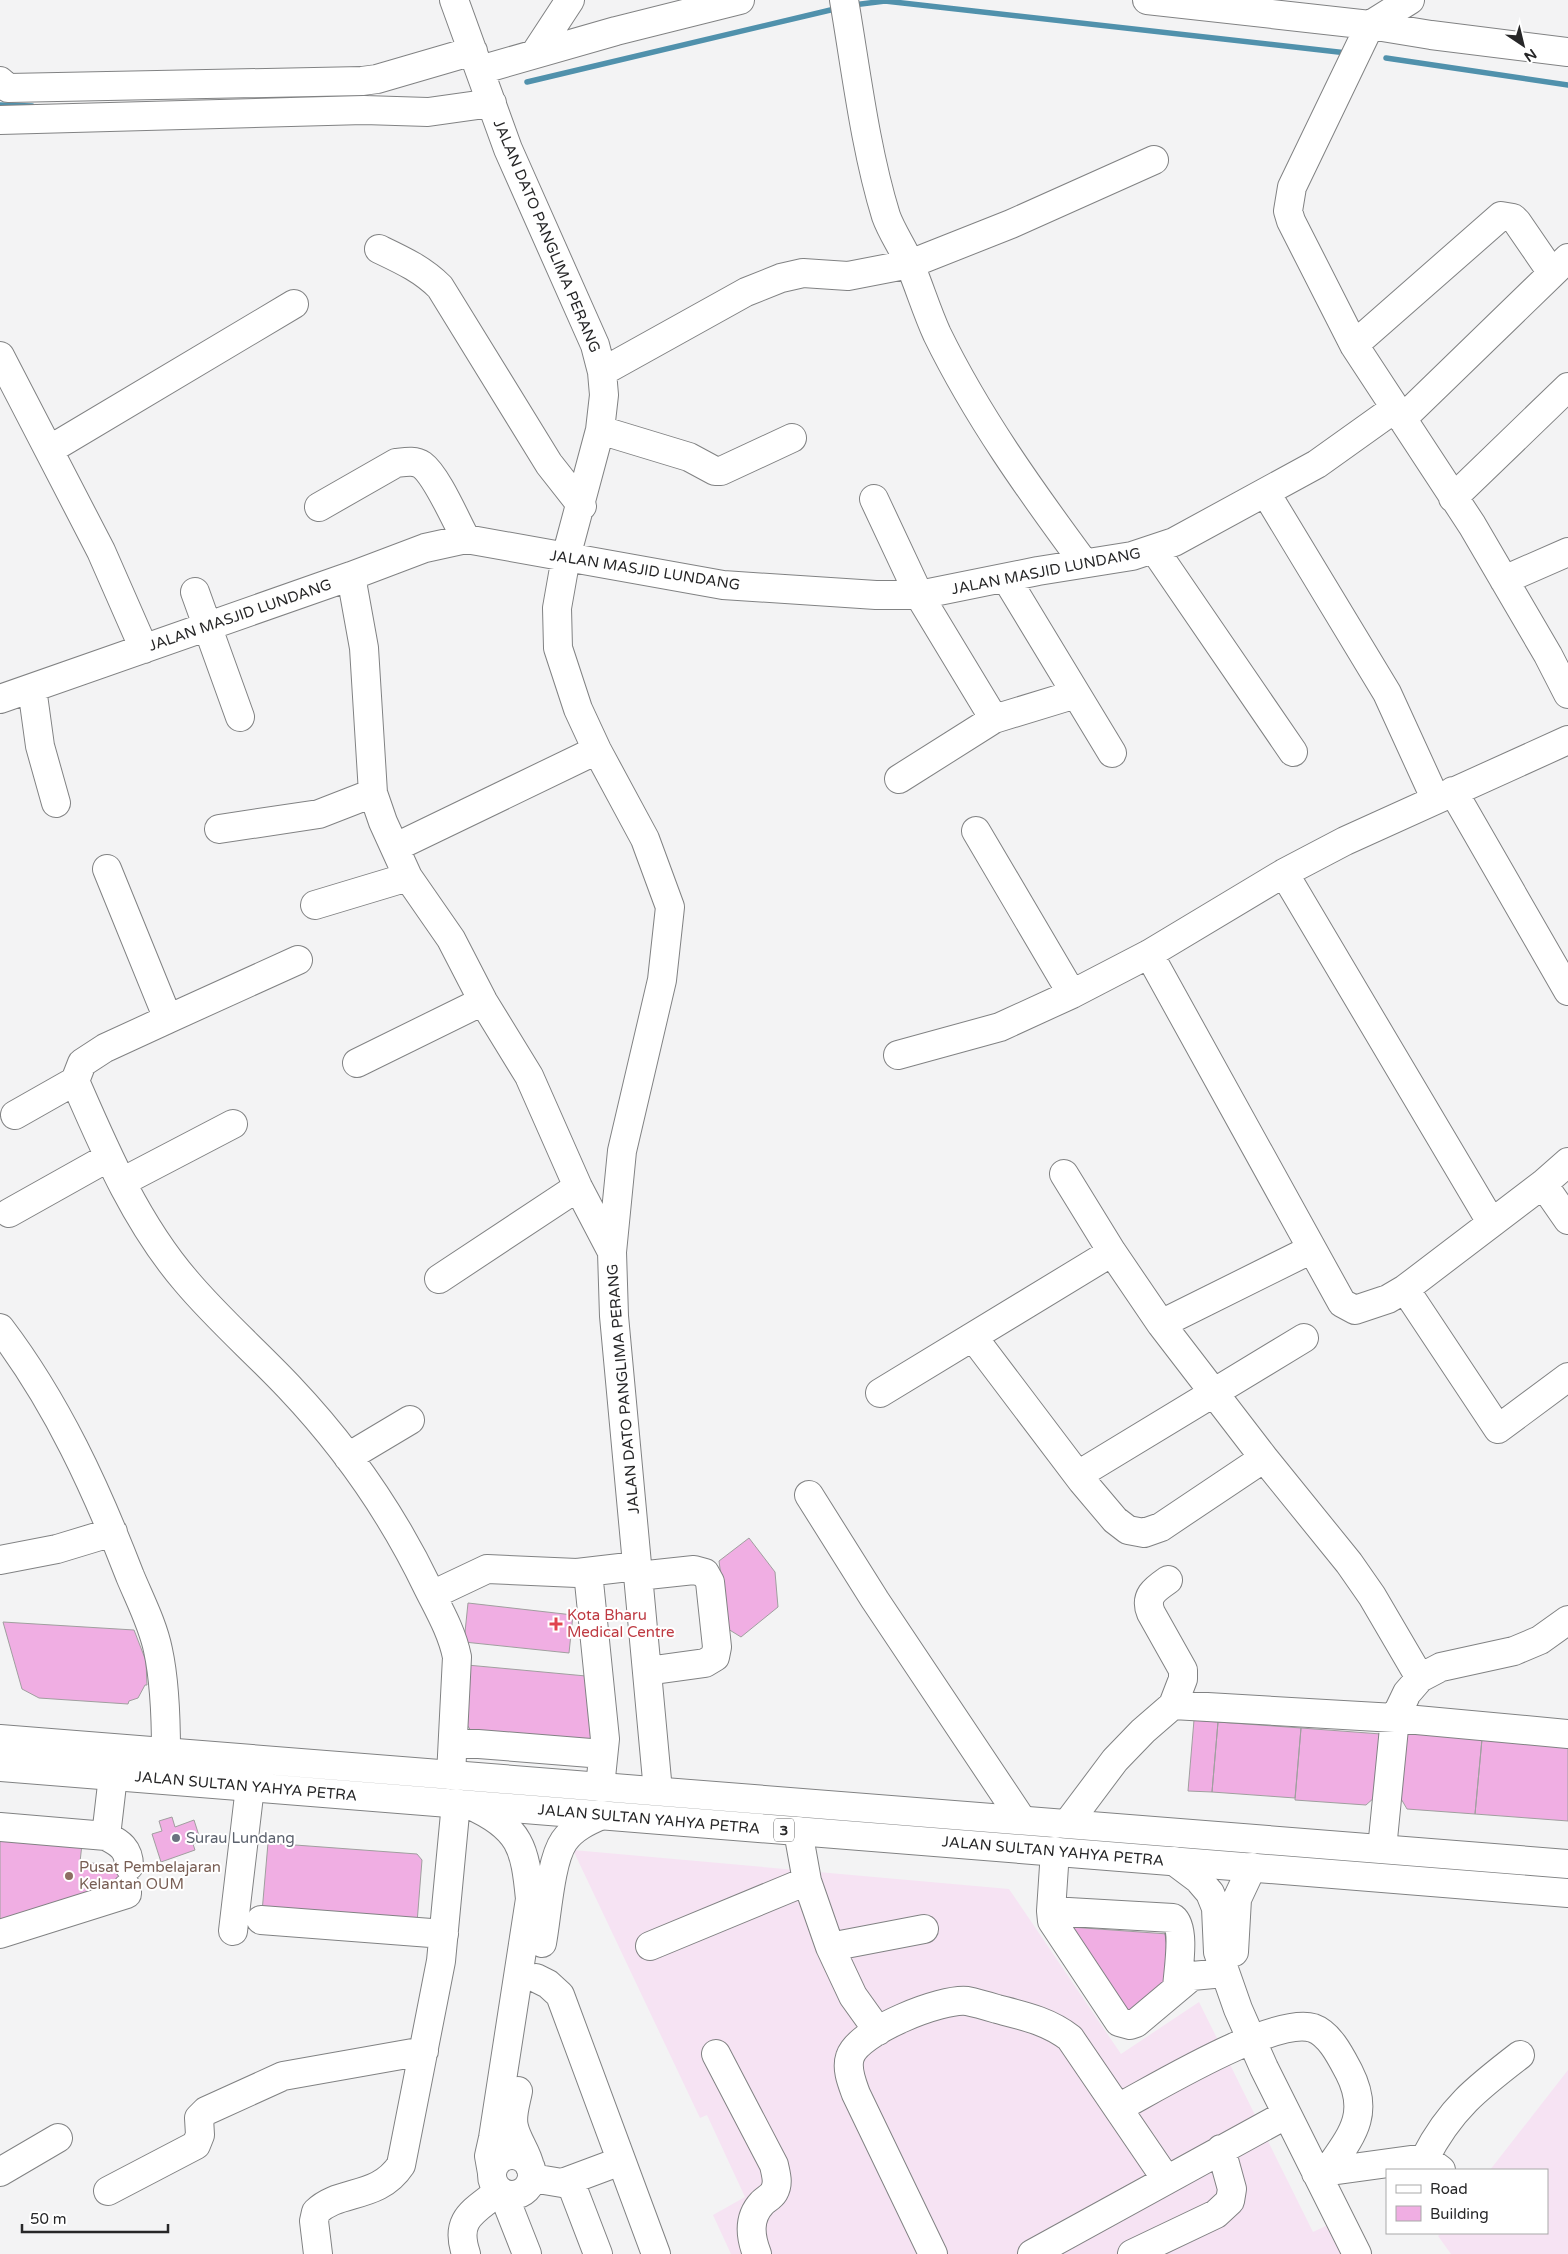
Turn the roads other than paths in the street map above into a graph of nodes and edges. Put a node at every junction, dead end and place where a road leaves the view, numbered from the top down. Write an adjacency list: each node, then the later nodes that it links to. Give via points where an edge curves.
1 (454, 0): 12 (main road, JALAN DATO PANGLIMA PERANG)
2 (570, 0): 10 (main road)
3 (740, 0): 10 (main road)
4 (1147, 0): 6 (main road)
5 (1410, 0): 9 (main road)
6 (1201, 3): 8 (main road)
7 (845, 7): 18 (main road, via 866,129 886,217)
8 (1294, 8): 9 (main road)
9 (1370, 25): 11 (main road); 21 (main road, via 1292,187 1288,211)
10 (536, 52): 12 (main road)
11 (1568, 52)
12 (476, 60): 13 (main road, via 362,81 8,88); 14 (main road, JALAN DATO PANGLIMA PERANG)
13 (0, 81)
14 (492, 103): 15 (main road, via 428,112 364,110); 23 (main road, JALAN DATO PANGLIMA PERANG, via 508,149 595,345)
15 (0, 120)
16 (1154, 160): 18 (main road, via 1011,224)
17 (379, 249): 32 (main road, via 415,266 440,287 549,464)
18 (910, 264): 23 (main road, via 848,276 803,273 782,278 746,292); 38 (main road, via 937,332 965,386 1010,459)
19 (1560, 266): 21 (main road, via 1513,218 1501,216); 25 (main road, JALAN MASJID LUNDANG)
20 (294, 304): 28 (main road)
21 (1354, 345): 25 (main road)
22 (1, 360): 28 (main road)
23 (602, 372): 26 (main road, JALAN DATO PANGLIMA PERANG, via 604,395)
24 (1568, 387): 30 (main road)
25 (1398, 414): 29 (main road, JALAN MASJID LUNDANG); 30 (main road)
26 (600, 430): 27 (main road, via 689,457 715,471); 32 (main road, JALAN DATO PANGLIMA PERANG)
27 (792, 438)
28 (49, 450): 45 (main road, via 101,551)
29 (1266, 493): 35 (main road, JALAN MASJID LUNDANG, via 1174,542); 58 (main road, via 1387,693)
30 (1453, 498): 41 (main road)
31 (874, 499): 43 (main road)
32 (582, 506): 37 (main road, JALAN DATO PANGLIMA PERANG)
33 (318, 507): 34 (main road, via 396,463 410,461 422,464 430,474)
34 (466, 539): 37 (main road, JALAN MASJID LUNDANG); 39 (main road, JALAN MASJID LUNDANG, via 426,548)
35 (1154, 549): 38 (main road, JALAN MASJID LUNDANG, via 1132,556); 54 (main road)
36 (1568, 552): 41 (main road)
37 (566, 558): 43 (main road, JALAN MASJID LUNDANG, via 723,586); 53 (main road, JALAN DATO PANGLIMA PERANG, via 556,608 558,648 578,709)
38 (1084, 563): 40 (main road, JALAN MASJID LUNDANG)
39 (352, 576): 44 (main road, JALAN MASJID LUNDANG); 57 (main road, via 364,648)
40 (1006, 578): 43 (main road, JALAN MASJID LUNDANG); 47 (main road)
41 (1504, 580): 48 (main road)
42 (195, 592): 44 (main road)
43 (920, 595): 51 (main road)
44 (209, 626): 45 (main road, JALAN MASJID LUNDANG); 50 (main road)
45 (144, 649): 46 (main road, JALAN MASJID LUNDANG)
46 (32, 688): 49 (main road, JALAN MASJID LUNDANG); 59 (main road, via 40,746)
47 (1076, 694): 51 (main road); 55 (main road)
48 (1568, 694)
49 (0, 699)
50 (240, 717)
51 (994, 719): 56 (main road)
52 (1568, 740): 58 (main road)
53 (597, 750): 62 (main road); 88 (main road, JALAN DATO PANGLIMA PERANG, via 645,839 670,908 662,980 622,1151)
54 (1293, 752)
55 (1112, 753)
56 (899, 779)
57 (373, 793): 60 (main road, via 319,814); 62 (main road)
58 (1444, 795): 64 (main road); 69 (main road)
59 (56, 803)
60 (219, 829)
61 (976, 831): 70 (main road)
62 (396, 847): 65 (main road)
63 (108, 869): 72 (main road)
64 (1284, 873): 67 (main road); 86 (main road)
65 (408, 877): 66 (main road); 71 (main road, via 451,939)
66 (315, 905)
67 (1149, 954): 70 (main road); 87 (main road)
68 (298, 960): 72 (main road)
69 (1568, 991)
70 (1072, 994): 73 (main road, via 1000,1027)
71 (483, 1001): 74 (main road); 83 (main road, via 529,1076)
72 (168, 1020): 75 (main road, via 105,1048 82,1063)
73 (898, 1055)
74 (357, 1063)
75 (75, 1081): 76 (main road); 78 (main road)
76 (15, 1116)
77 (233, 1124): 81 (main road)
78 (109, 1157): 81 (main road); 84 (main road)
79 (1568, 1162): 82 (main road)
80 (1064, 1174): 89 (main road)
81 (122, 1182): 100 (main road, via 159,1246 186,1282 290,1388)
82 (1543, 1184): 85 (main road); 86 (main road)
83 (578, 1187): 88 (main road); 90 (main road)
84 (9, 1213)
85 (1568, 1220)
86 (1491, 1222): 91 (main road)
87 (1312, 1249): 91 (main road, via 1342,1303 1355,1310 1388,1299); 92 (main road)
88 (612, 1252): 106 (main road, JALAN DATO PANGLIMA PERANG, via 614,1316)
89 (1112, 1252): 92 (main road); 94 (main road)
90 (439, 1279)
91 (1404, 1289): 96 (main road, via 1498,1429)
92 (1161, 1324): 97 (main road)
93 (3, 1336): 104 (main road, via 54,1408)
94 (973, 1336): 98 (main road); 102 (main road)
95 (1304, 1338): 97 (main road)
96 (1568, 1377)
97 (1213, 1392): 101 (main road); 102 (main road)
98 (880, 1393)
99 (410, 1420): 100 (main road)
100 (348, 1458): 109 (main road, via 409,1550)
101 (1264, 1458): 102 (main road, via 1161,1528 1144,1533 1128,1530 1115,1520); 112 (main road, via 1366,1588)
102 (1078, 1475)
103 (809, 1495): 128 (main road)
104 (113, 1532): 105 (main road, via 57,1549); 118 (main road, via 159,1652)
105 (0, 1560)
106 (638, 1571): 107 (main road); 111 (main road, JALAN DATO PANGLIMA PERANG); 111 (main road, via 694,1570 704,1573 710,1582 717,1647 715,1657 705,1663)
107 (588, 1572): 109 (main road, via 487,1568); 119 (main road, via 605,1738)
108 (1168, 1580): 113 (main road, via 1151,1592 1148,1603 1183,1670)
109 (432, 1595): 117 (main road, via 453,1641 456,1657)
110 (1568, 1620): 112 (main road, via 1540,1640 1514,1650 1441,1667)
111 (647, 1671): 125 (main road, JALAN DATO PANGLIMA PERANG)
112 (1420, 1678): 114 (main road, via 1407,1692)
113 (1173, 1705): 114 (main road); 129 (main road, via 1115,1760)
114 (1395, 1718): 115 (main road); 133 (main road)
115 (1568, 1734)
116 (0, 1739): 118 (main road, JALAN SULTAN YAHYA PETRA / 3)
117 (453, 1742): 119 (main road); 121 (main road)
118 (166, 1752): 121 (main road, JALAN SULTAN YAHYA PETRA / 3)
119 (603, 1754): 124 (main road)
120 (0, 1767): 122 (main road, JALAN SULTAN YAHYA PETRA / 3)
121 (451, 1775): 124 (main road, JALAN SULTAN YAHYA PETRA / 3)
122 (113, 1776): 123 (main road, JALAN SULTAN YAHYA PETRA / 3); 132 (main road)
123 (250, 1787): 126 (main road, JALAN SULTAN YAHYA PETRA / 3); 143 (main road)
124 (600, 1787): 125 (main road, JALAN SULTAN YAHYA PETRA / 3)
125 (658, 1792): 128 (main road, JALAN SULTAN YAHYA PETRA / 3)
126 (463, 1804): 127 (main road, JALAN SULTAN YAHYA PETRA / 3); 145 (main road); 167 (main road, via 498,1820 518,1841 527,1865 530,1899 490,2150)
127 (602, 1815): 131 (main road, JALAN SULTAN YAHYA PETRA / 3); 148 (main road, via 574,1831 564,1841 557,1858)
128 (1022, 1820): 129 (main road, JALAN SULTAN YAHYA PETRA / 3)
129 (1067, 1824): 133 (main road, JALAN SULTAN YAHYA PETRA / 3)
130 (0, 1827): 132 (main road)
131 (798, 1831): 134 (main road, JALAN SULTAN YAHYA PETRA / 3); 138 (main road)
132 (106, 1836): 144 (main road, via 123,1847 129,1859 127,1894)
133 (1382, 1849): 136 (main road, JALAN SULTAN YAHYA PETRA / 3)
134 (1055, 1851): 135 (main road, JALAN SULTAN YAHYA PETRA / 3); 140 (main road)
135 (1174, 1861): 137 (main road, JALAN SULTAN YAHYA PETRA / 3); 149 (main road, via 1210,1893 1216,1908 1218,1952)
136 (1568, 1864)
137 (1252, 1867): 139 (main road, JALAN SULTAN YAHYA PETRA / 3); 149 (main road, via 1236,1908)
138 (807, 1881): 146 (main road); 147 (main road)
139 (1568, 1892)
140 (1050, 1911): 150 (main road, via 1173,1918 1180,1932); 150 (main road, via 1056,1929 1119,2022 1136,2023)
141 (261, 1920): 145 (main road)
142 (924, 1929): 147 (main road)
143 (233, 1931)
144 (0, 1934)
145 (444, 1934): 153 (main road)
146 (650, 1946)
147 (830, 1947): 151 (main road, via 853,1996)
148 (536, 1978): 160 (main road, via 560,1995); 164 (main road, via 513,2120)
149 (1228, 1983): 150 (main road, via 1196,1975); 152 (main road)
150 (1177, 1988)
151 (878, 2031): 156 (main road, via 940,2004 966,2001 1036,2019 1054,2026 1070,2038); 175 (main road, via 850,2056 850,2074 856,2094)
152 (1250, 2040): 156 (main road); 157 (main road); 163 (main road, via 1293,2028 1313,2028 1323,2034 1342,2058 1356,2090 1359,2104 1357,2123)
153 (424, 2051): 168 (main road, via 284,2076 206,2111 199,2118 200,2136 196,2145); 169 (main road, via 401,2165 385,2183 325,2205 316,2212)
154 (716, 2054): 174 (main road, via 776,2173 773,2193 761,2204 752,2220 752,2241)
155 (1520, 2055): 161 (main road, via 1460,2105 1444,2124)
156 (1118, 2108): 165 (main road)
157 (1287, 2114): 159 (main road); 163 (main road)
158 (58, 2138): 162 (main road)
159 (1221, 2149): 165 (main road); 177 (main road, via 1232,2189 1230,2201 1216,2214)
160 (622, 2161): 166 (main road); 173 (main road)
161 (1433, 2164): 163 (main road)
162 (0, 2172)
163 (1321, 2172): 178 (main road)
164 (531, 2173): 166 (main road, via 553,2183); 167 (main road, via 526,2190 520,2194 513,2196)
165 (1166, 2179): 176 (main road)
166 (570, 2181): 172 (main road)
167 (498, 2186): 170 (main road, via 463,2225 461,2236); 171 (main road)
168 (108, 2192)
169 (318, 2254)
170 (466, 2254)
171 (527, 2254)
172 (598, 2254)
173 (656, 2254)
174 (757, 2254)
175 (933, 2254)
176 (1032, 2254)
177 (1132, 2254)
178 (1357, 2254)

